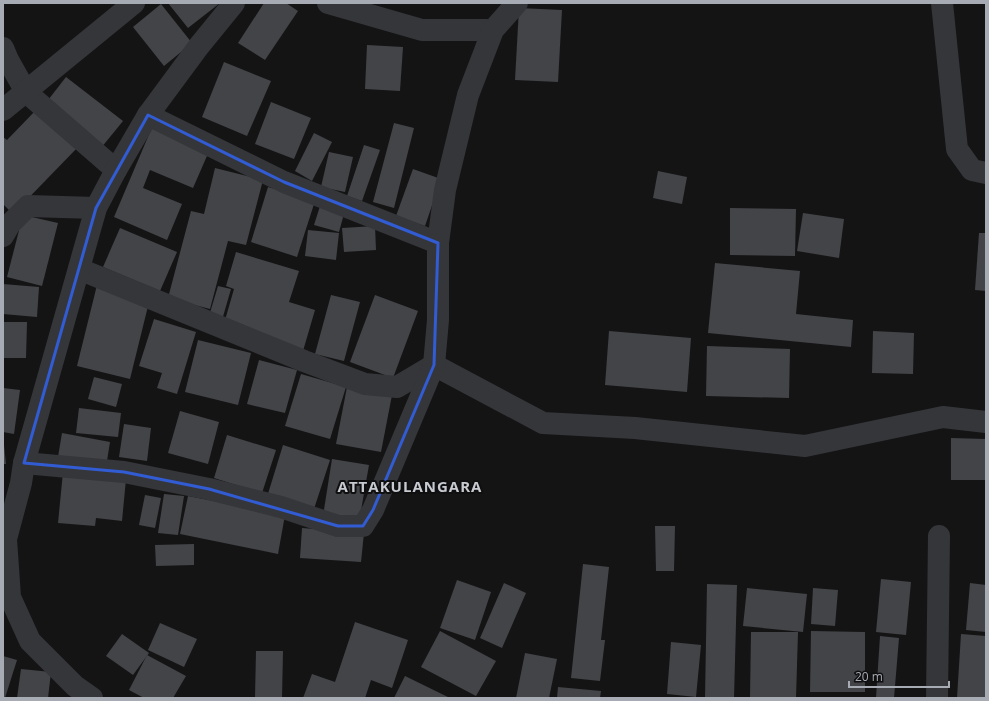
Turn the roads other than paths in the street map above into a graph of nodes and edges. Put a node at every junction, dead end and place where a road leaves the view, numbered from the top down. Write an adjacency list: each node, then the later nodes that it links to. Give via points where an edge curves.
1 (134, 3): 8 (street)
2 (234, 3): 10 (street)
3 (328, 3): 6 (street, via 422,30)
4 (517, 3): 6 (street)
5 (942, 3): 12 (street, via 957,149 972,170)
6 (493, 30): 15 (street, via 468,95 445,190)
7 (3, 48): 8 (street)
8 (26, 92): 9 (street); 11 (street)
9 (3, 110)
10 (148, 114): 11 (street); 15 (street, via 284,182)
11 (116, 170): 13 (street)
12 (986, 173)
13 (96, 208): 14 (street, via 28,206 10,224); 16 (street)
14 (3, 236)
15 (438, 243): 17 (street, via 438,320)
16 (79, 269): 17 (street, via 365,384 397,387); 19 (street)
17 (434, 365): 18 (street, via 543,423 634,428 805,446 943,418); 19 (street, via 373,510 363,526 338,526 281,507 124,472)
18 (986, 422)
19 (24, 464): 21 (street, via 6,539 10,597 30,641 75,686)
20 (939, 536): 22 (street)
21 (92, 698)
22 (937, 698)

